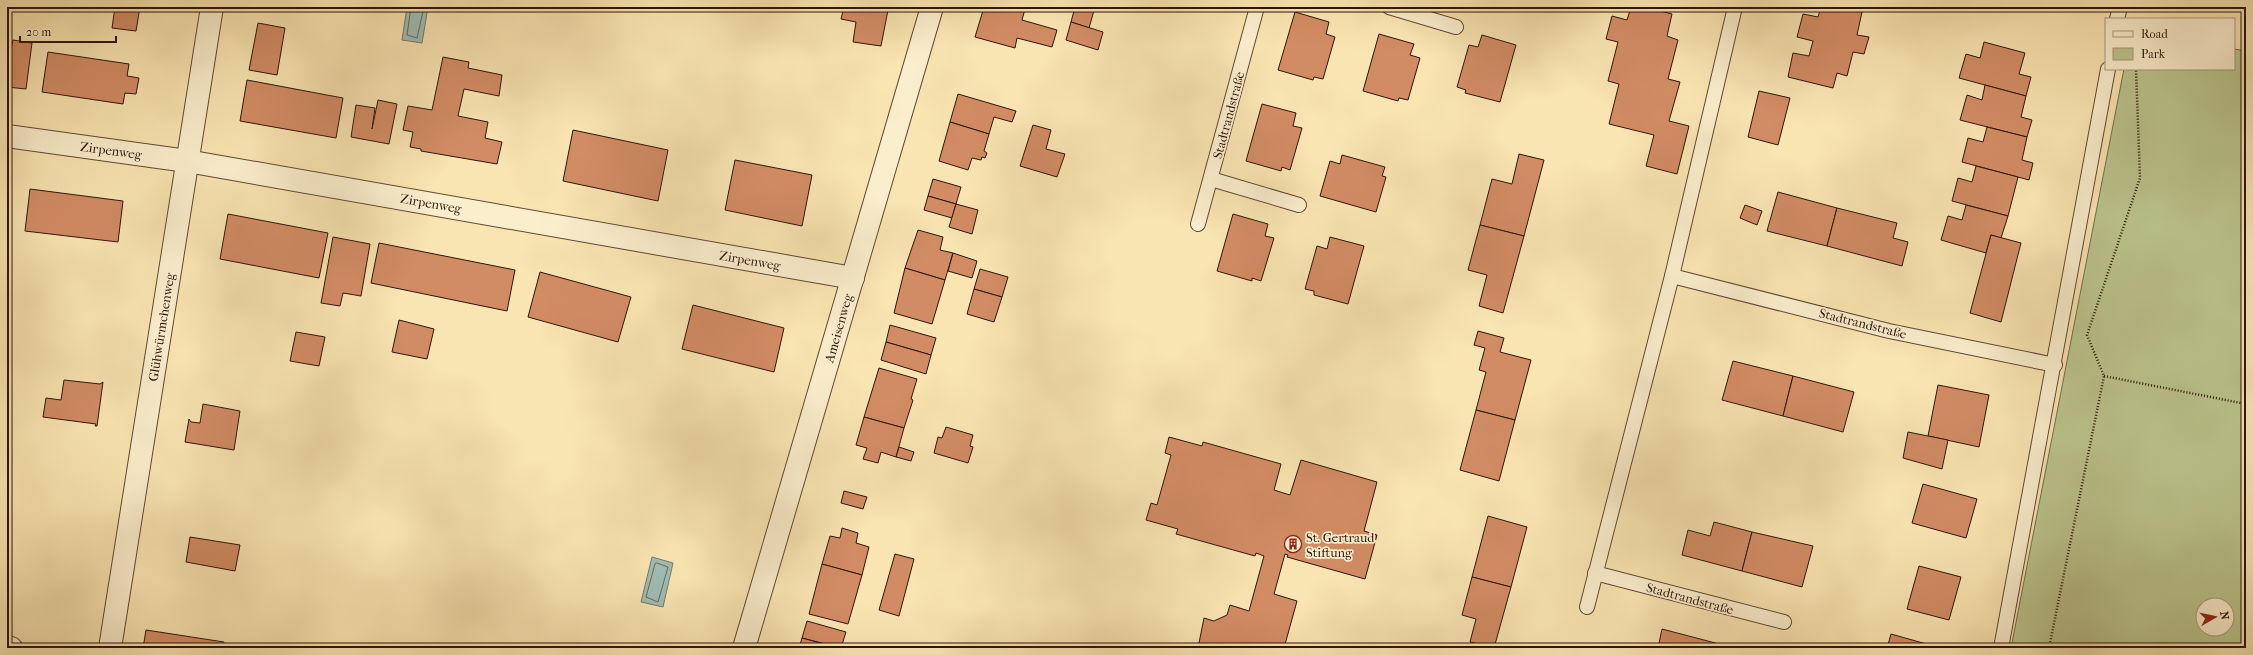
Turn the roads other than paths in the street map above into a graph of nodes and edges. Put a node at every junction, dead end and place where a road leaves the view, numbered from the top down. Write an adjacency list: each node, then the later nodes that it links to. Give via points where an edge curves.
1 (212, 7): 11 (street, Glühwürmchenweg)
2 (932, 7): 16 (street, Ameisenweg)
3 (1257, 7): 12 (lane, Stadtrandstraße)
4 (1389, 7): 8 (lane)
5 (1735, 7): 15 (lane)
6 (2120, 7): 7 (lane)
7 (2118, 18)
8 (1456, 27)
9 (2108, 70): 17 (lane)
10 (7, 136): 11 (street, Zirpenweg)
11 (187, 161): 16 (street, Zirpenweg); 23 (street, Glühwürmchenweg)
12 (1211, 179): 13 (lane); 14 (lane, Stadtrandstraße)
13 (1299, 205)
14 (1198, 224)
15 (1672, 276): 17 (lane, Stadtrandstraße, via 1889,331); 18 (lane)
16 (853, 278): 24 (street, Ameisenweg)
17 (2055, 365): 25 (lane)
18 (1595, 573): 19 (lane); 20 (lane, Stadtrandstraße)
19 (1587, 607)
20 (1784, 622)
21 (7, 648): 22 (street)
22 (11, 648)
23 (110, 648)
24 (744, 648)
25 (2001, 648)

